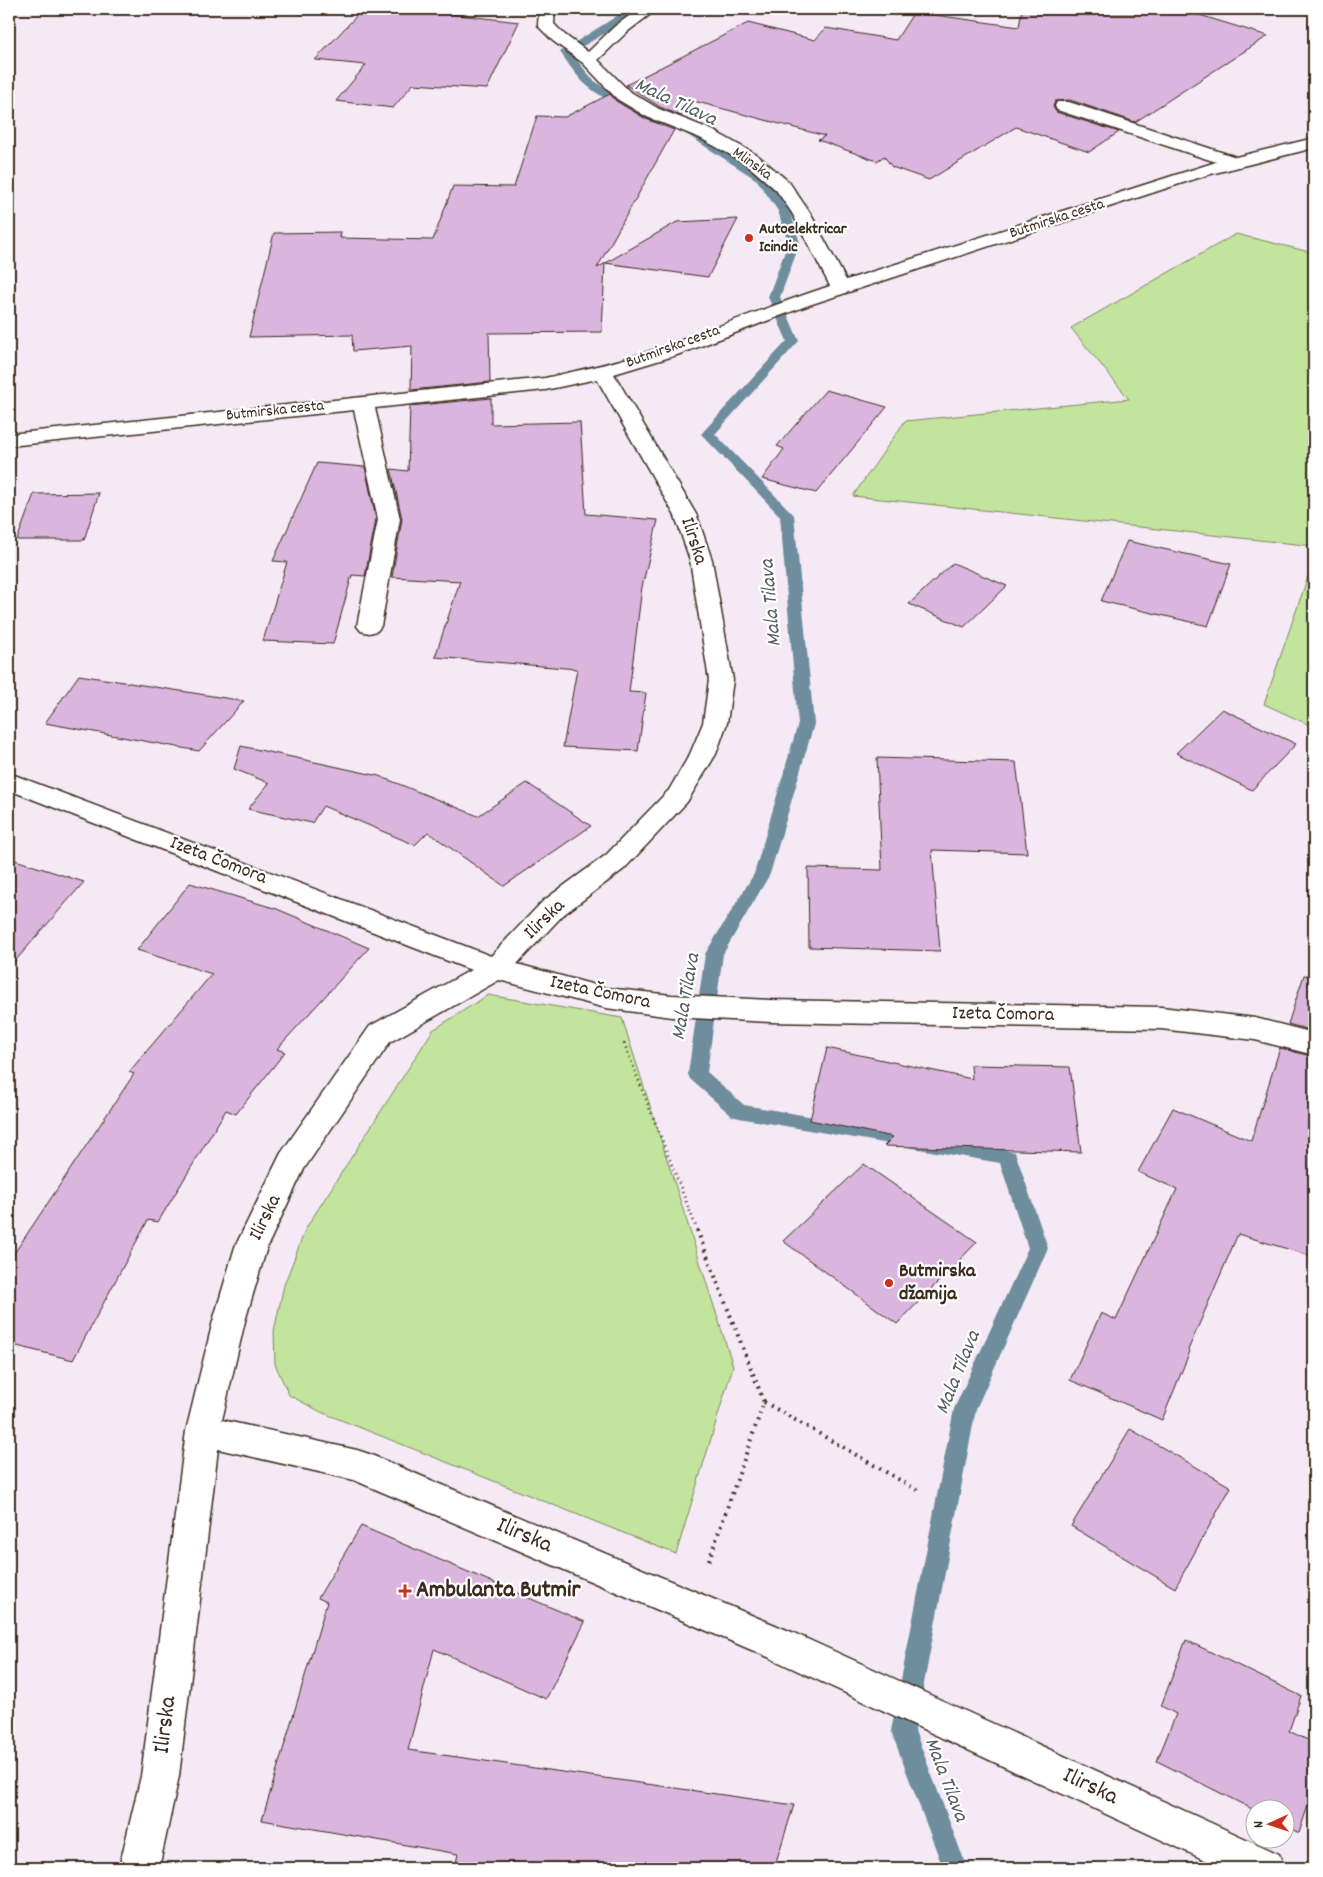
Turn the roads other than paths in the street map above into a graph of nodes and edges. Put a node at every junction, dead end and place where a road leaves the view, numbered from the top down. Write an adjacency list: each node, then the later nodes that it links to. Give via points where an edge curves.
1 (547, 9): 3 (street, Mlinska, via 546,25)
2 (649, 9): 3 (street)
3 (583, 55): 7 (street, Mlinska, via 623,95 653,113 706,134 751,159 783,186 801,212)
4 (1063, 106): 6 (street)
5 (1314, 143): 6 (street, Butmirska cesta)
6 (1233, 162): 7 (street, Butmirska cesta)
7 (841, 288): 8 (street, Butmirska cesta, via 750,318 669,352)
8 (603, 372): 9 (street, Butmirska cesta, via 545,384); 13 (street, Ilirska, via 686,516 701,560 721,680 715,723 703,754 678,796 615,862 553,908)
9 (363, 402): 10 (street, Butmirska cesta); 11 (street, via 389,519)
10 (9, 440)
11 (369, 626)
12 (9, 781): 13 (street, Izeta Čomora)
13 (496, 969): 14 (street, Izeta Čomora, via 606,998 672,1006 770,1011 1161,1018 1254,1029); 15 (street, Ilirska, via 380,1034 292,1162 251,1247 229,1321)
14 (1314, 1044)
15 (204, 1431): 16 (street, Ilirska, via 160,1776); 17 (street, Ilirska, via 357,1465 781,1645)
16 (139, 1868)
17 (1265, 1868)

